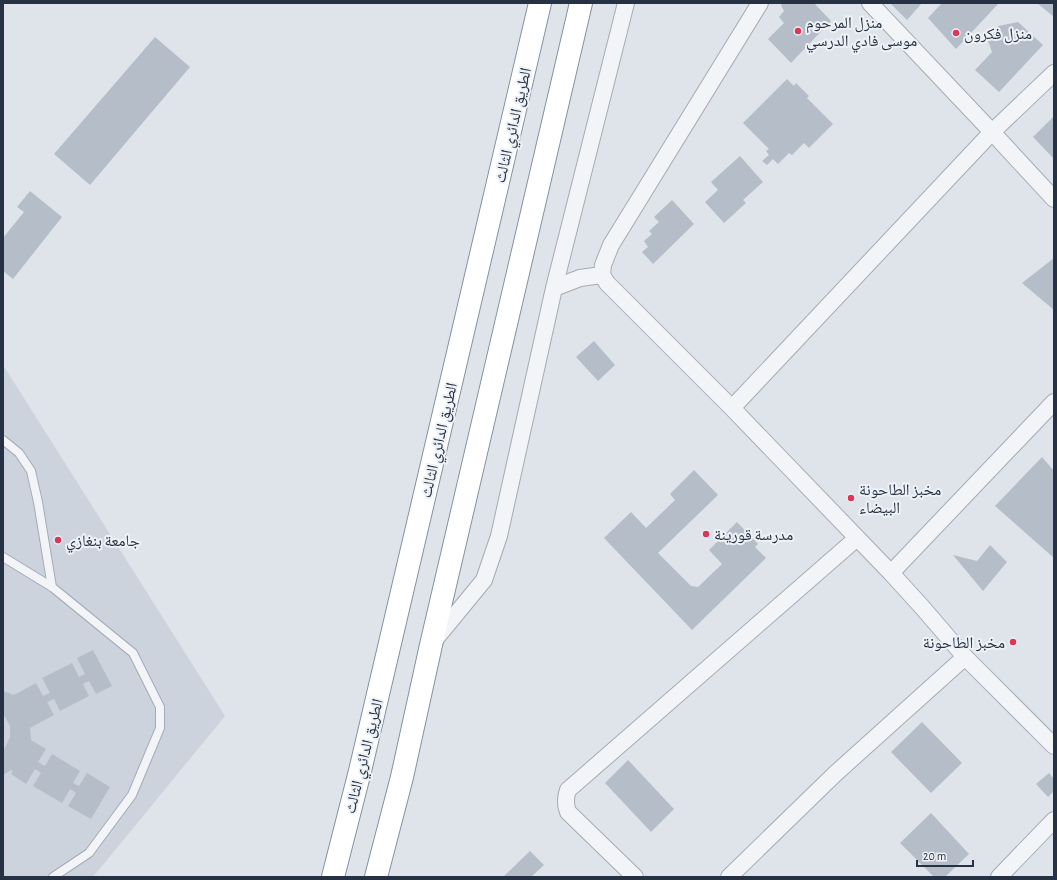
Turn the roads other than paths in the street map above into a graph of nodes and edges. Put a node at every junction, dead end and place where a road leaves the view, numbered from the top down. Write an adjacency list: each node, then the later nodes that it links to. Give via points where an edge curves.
1 (540, 3): 23 (highway, الطريق الدائري الثالث)
2 (581, 3): 18 (highway)
3 (626, 3): 10 (street)
4 (760, 3): 9 (street, via 611,245)
5 (870, 3): 7 (street)
6 (1054, 73): 7 (street)
7 (992, 132): 8 (street); 12 (street)
8 (1054, 199)
9 (602, 275): 10 (street, via 580,278); 12 (street, via 607,283)
10 (554, 288): 18 (street, via 499,536 484,580)
11 (1054, 402): 16 (street)
12 (732, 408): 14 (street)
13 (3, 440): 17 (lane, via 19,453 31,471)
14 (856, 538): 16 (street); 25 (street, via 568,790 565,798 568,812)
15 (3, 557): 17 (lane)
16 (891, 573): 19 (street)
17 (52, 587): 22 (lane, via 133,654 160,707 160,728 132,795 89,853)
18 (431, 645): 24 (highway, via 402,777)
19 (965, 657): 20 (street); 26 (street, via 836,773)
20 (1054, 746)
21 (1054, 820): 27 (street)
22 (53, 877)
23 (333, 877)
24 (376, 877)
25 (635, 877)
26 (729, 877)
27 (999, 877)

